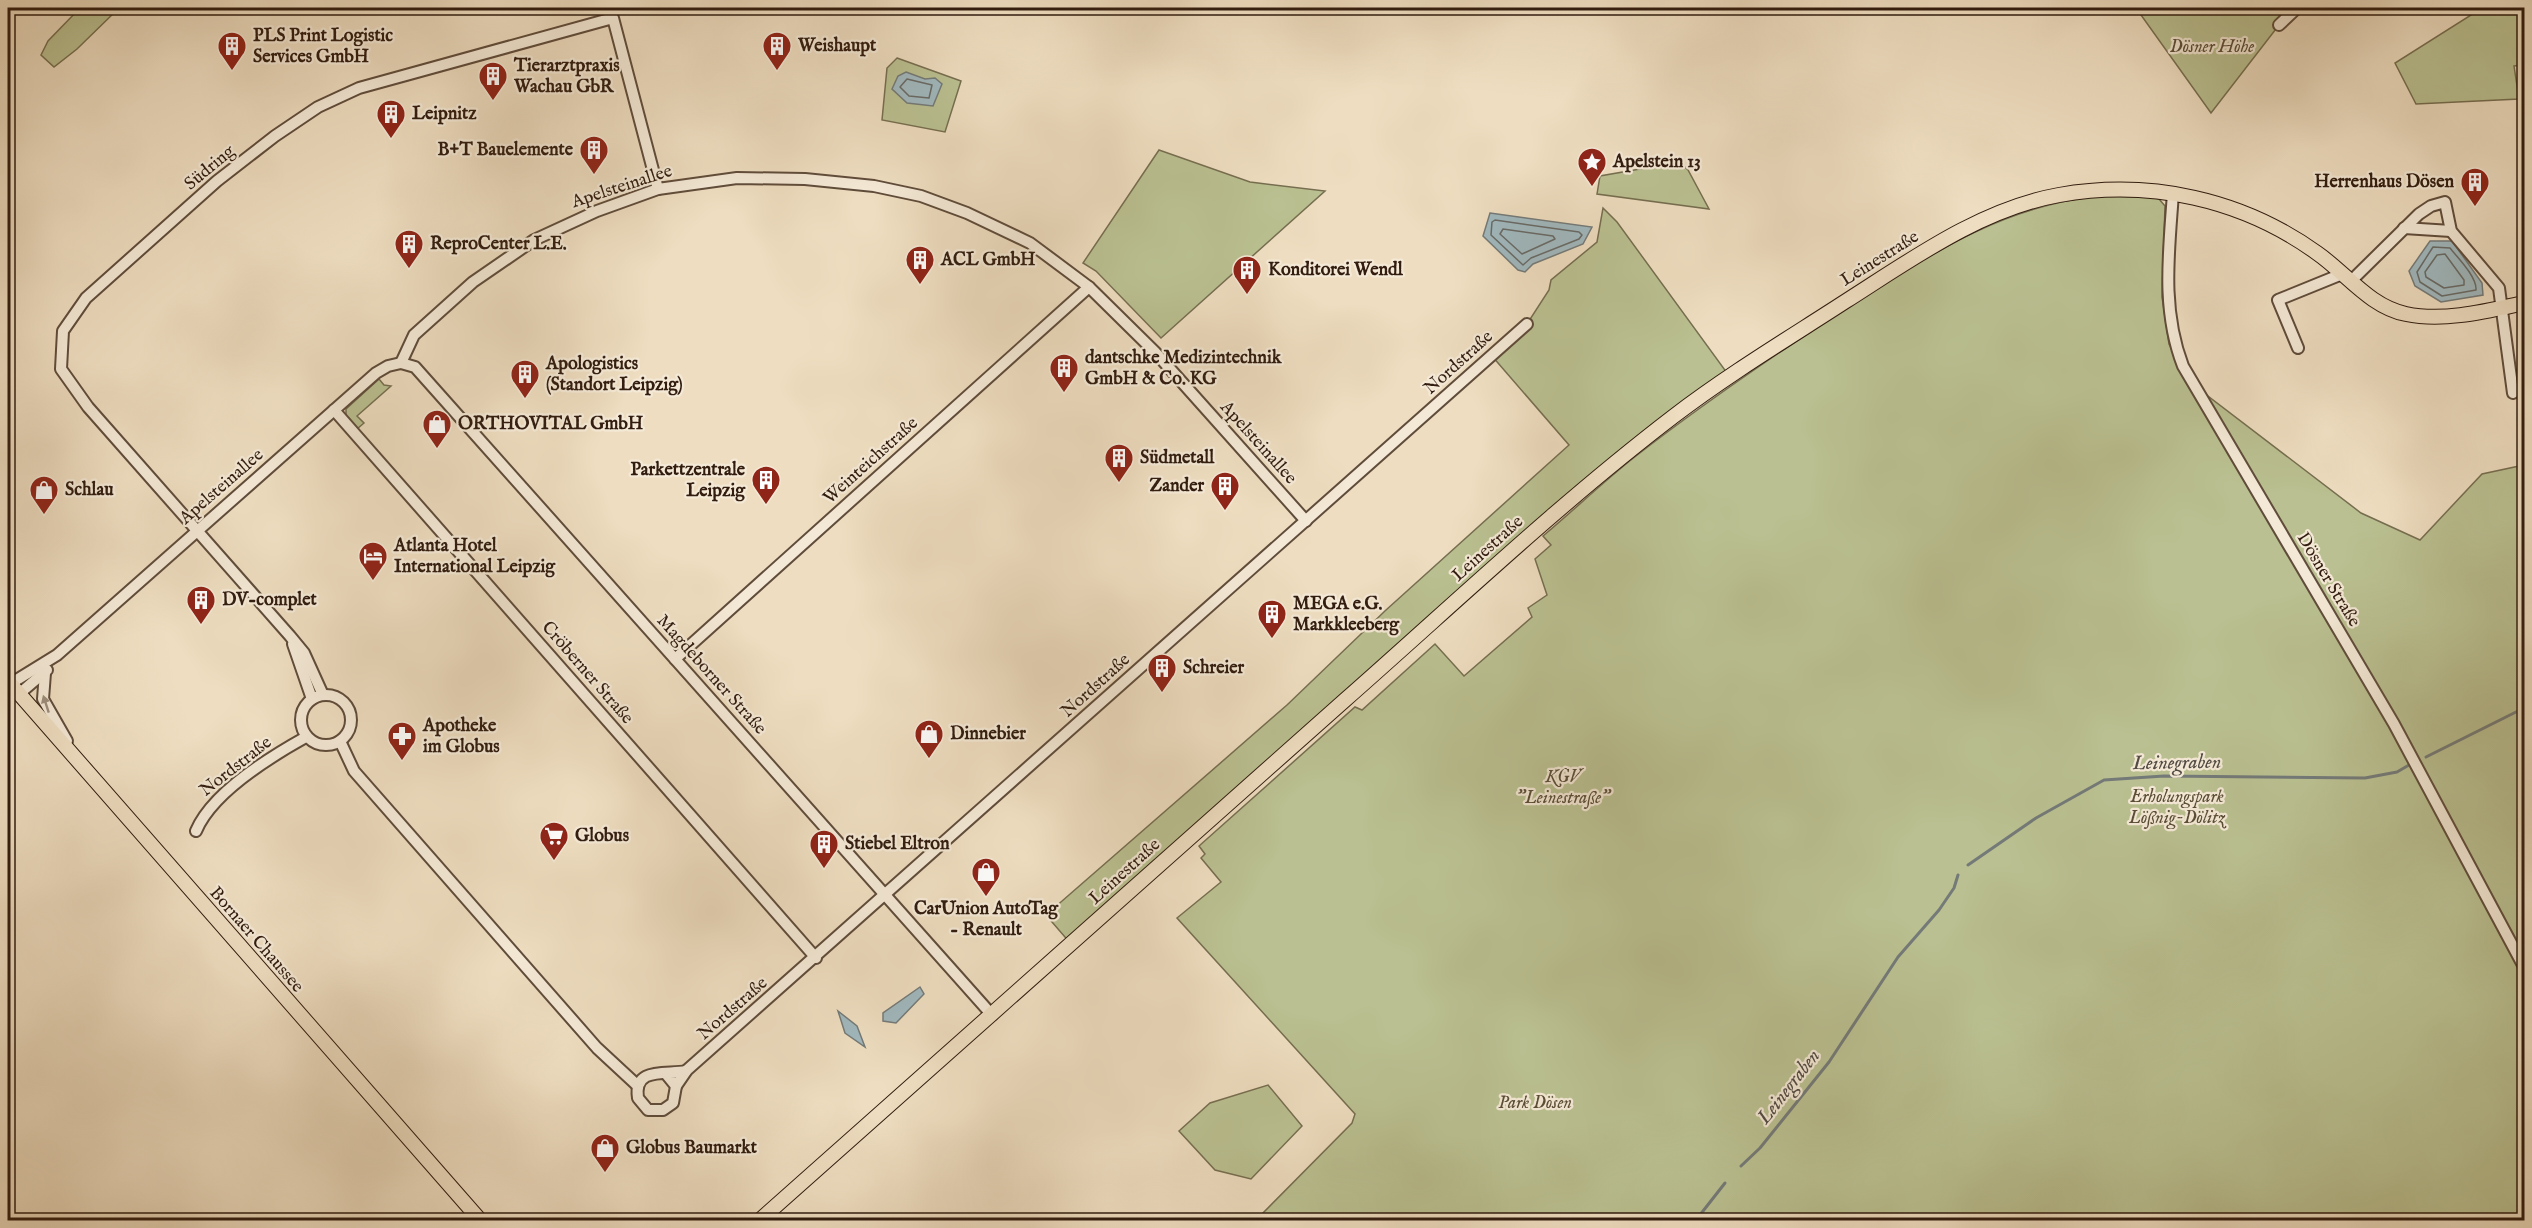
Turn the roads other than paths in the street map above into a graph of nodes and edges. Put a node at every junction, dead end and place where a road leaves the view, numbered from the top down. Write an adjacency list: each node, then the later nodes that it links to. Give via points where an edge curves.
1 (2297, 8): 3 (street)
2 (612, 13): 4 (street, Südring); 18 (street, Südring, via 390,77 318,107 217,182 86,298 63,331 61,369 88,407)
3 (2279, 25)
4 (658, 189): 9 (street, Apelsteinallee, via 737,178 795,178 844,181 921,196 1030,243); 14 (street, Apelsteinallee, via 559,226 516,251 473,282 414,335)
5 (2173, 193): 8 (main road, Leinestraße, via 2253,215 2296,239); 32 (street, Dösner Straße, via 2168,300 2173,341 2183,366 2394,724); 33 (main road, Leinestraße, via 2090,191 2055,196 2005,211 1889,274 1679,412 1523,542)
6 (2404, 228): 7 (street); 7 (street, via 2445,201); 8 (street)
7 (2451, 231): 11 (street, via 2499,288)
8 (2347, 278): 11 (main road, Leinestraße, via 2384,305 2407,314 2450,315); 13 (street, via 2278,300)
9 (1089, 287): 17 (street, Apelsteinallee, via 1155,352); 21 (street, Weinteichstraße)
10 (2524, 303): 11 (main road, Leinestraße)
11 (2502, 308): 15 (street)
12 (1527, 324): 17 (street, Nordstraße)
13 (2298, 348)
14 (401, 363): 16 (street, Apelsteinallee, via 376,373); 21 (street, Magdeborner Straße, via 415,368)
15 (2513, 393)
16 (334, 411): 18 (street, Apelsteinallee); 31 (street, Cröberner Straße)
17 (1306, 521): 30 (street, Nordstraße)
18 (198, 530): 19 (street, Südring); 20 (street, Apelsteinallee)
19 (290, 636): 24 (street, Südring, via 304,653); 25 (street, Südring)
20 (57, 655): 22 (street, Apelsteinallee); 23 (street, Apelsteinallee)
21 (675, 659): 30 (street, Magdeborner Straße)
22 (45, 673): 23 (street, Apelsteinallee); 28 (street, one-way to 22, via 46,708)
23 (12, 686): 28 (main road, Bornaer Chaussee)
24 (323, 695): 25 (street); 27 (street, via 338,698 349,709 351,724)
25 (312, 699): 26 (street, via 300,715)
26 (306, 737): 27 (street, via 321,745); 29 (street, Nordstraße, via 266,759 203,814)
27 (340, 741): 36 (street, Nordstraße, via 354,771 597,1048)
28 (82, 768): 38 (main road, Bornaer Chaussee)
29 (196, 831)
30 (885, 895): 31 (street, Nordstraße); 33 (street, Magdeborner Straße)
31 (816, 958): 34 (street, Nordstraße)
32 (2524, 968)
33 (992, 1015): 39 (main road, Leinestraße)
34 (686, 1071): 35 (street, Nordstraße); 37 (street, Nordstraße)
35 (667, 1075): 36 (street, Nordstraße, via 651,1073); 37 (street)
36 (638, 1086): 37 (street, Nordstraße, via 641,1103 658,1112 673,1103)
37 (676, 1086)
38 (480, 1221)
39 (759, 1221)

